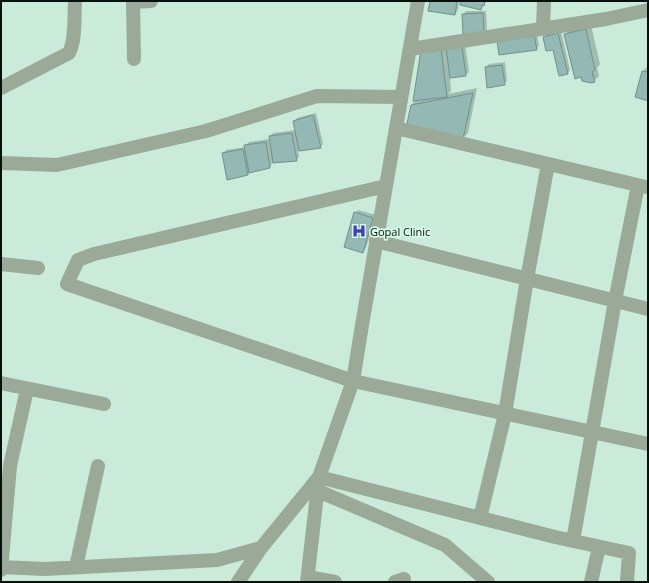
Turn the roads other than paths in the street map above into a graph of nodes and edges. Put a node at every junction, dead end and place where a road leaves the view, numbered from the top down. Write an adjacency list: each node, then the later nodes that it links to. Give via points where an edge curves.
1 (75, 1): 11 (street, via 73,37 69,53)
2 (151, 1): 6 (street)
3 (418, 1): 9 (street)
4 (544, 1): 8 (street)
5 (648, 1): 7 (street)
6 (133, 2): 10 (street)
7 (648, 10): 8 (street)
8 (544, 29): 9 (street)
9 (410, 49): 12 (street)
10 (134, 59)
11 (1, 88)
12 (401, 97): 13 (street); 14 (street, via 317,96 206,131 57,165)
13 (396, 128): 15 (street); 16 (street)
14 (1, 163)
15 (548, 164): 17 (street); 21 (street)
16 (386, 186): 18 (street); 24 (street, via 94,254 78,260 67,284)
17 (643, 186): 22 (street)
18 (376, 242): 21 (street); 24 (street)
19 (1, 264): 20 (street)
20 (38, 268)
21 (527, 279): 22 (street); 28 (street)
22 (614, 301): 23 (street); 29 (street)
23 (648, 310)
24 (353, 381): 28 (street); 32 (street)
25 (1, 383): 26 (street)
26 (27, 389): 27 (street); 39 (street, via 10,466)
27 (104, 404)
28 (505, 414): 29 (street); 34 (street)
29 (592, 432): 30 (street); 35 (street)
30 (648, 444)
31 (98, 466): 38 (street)
32 (319, 477): 33 (street); 34 (street); 37 (street)
33 (318, 491): 40 (street); 43 (street, via 445,545)
34 (480, 518): 35 (street)
35 (573, 541): 36 (street)
36 (599, 547): 44 (street); 45 (street, via 629,553)
37 (261, 548): 38 (street, via 217,560); 41 (street)
38 (76, 567): 39 (street)
39 (1, 568)
40 (308, 579): 42 (street)
41 (238, 582)
42 (335, 582)
43 (488, 582)
44 (591, 582)
45 (627, 582)

